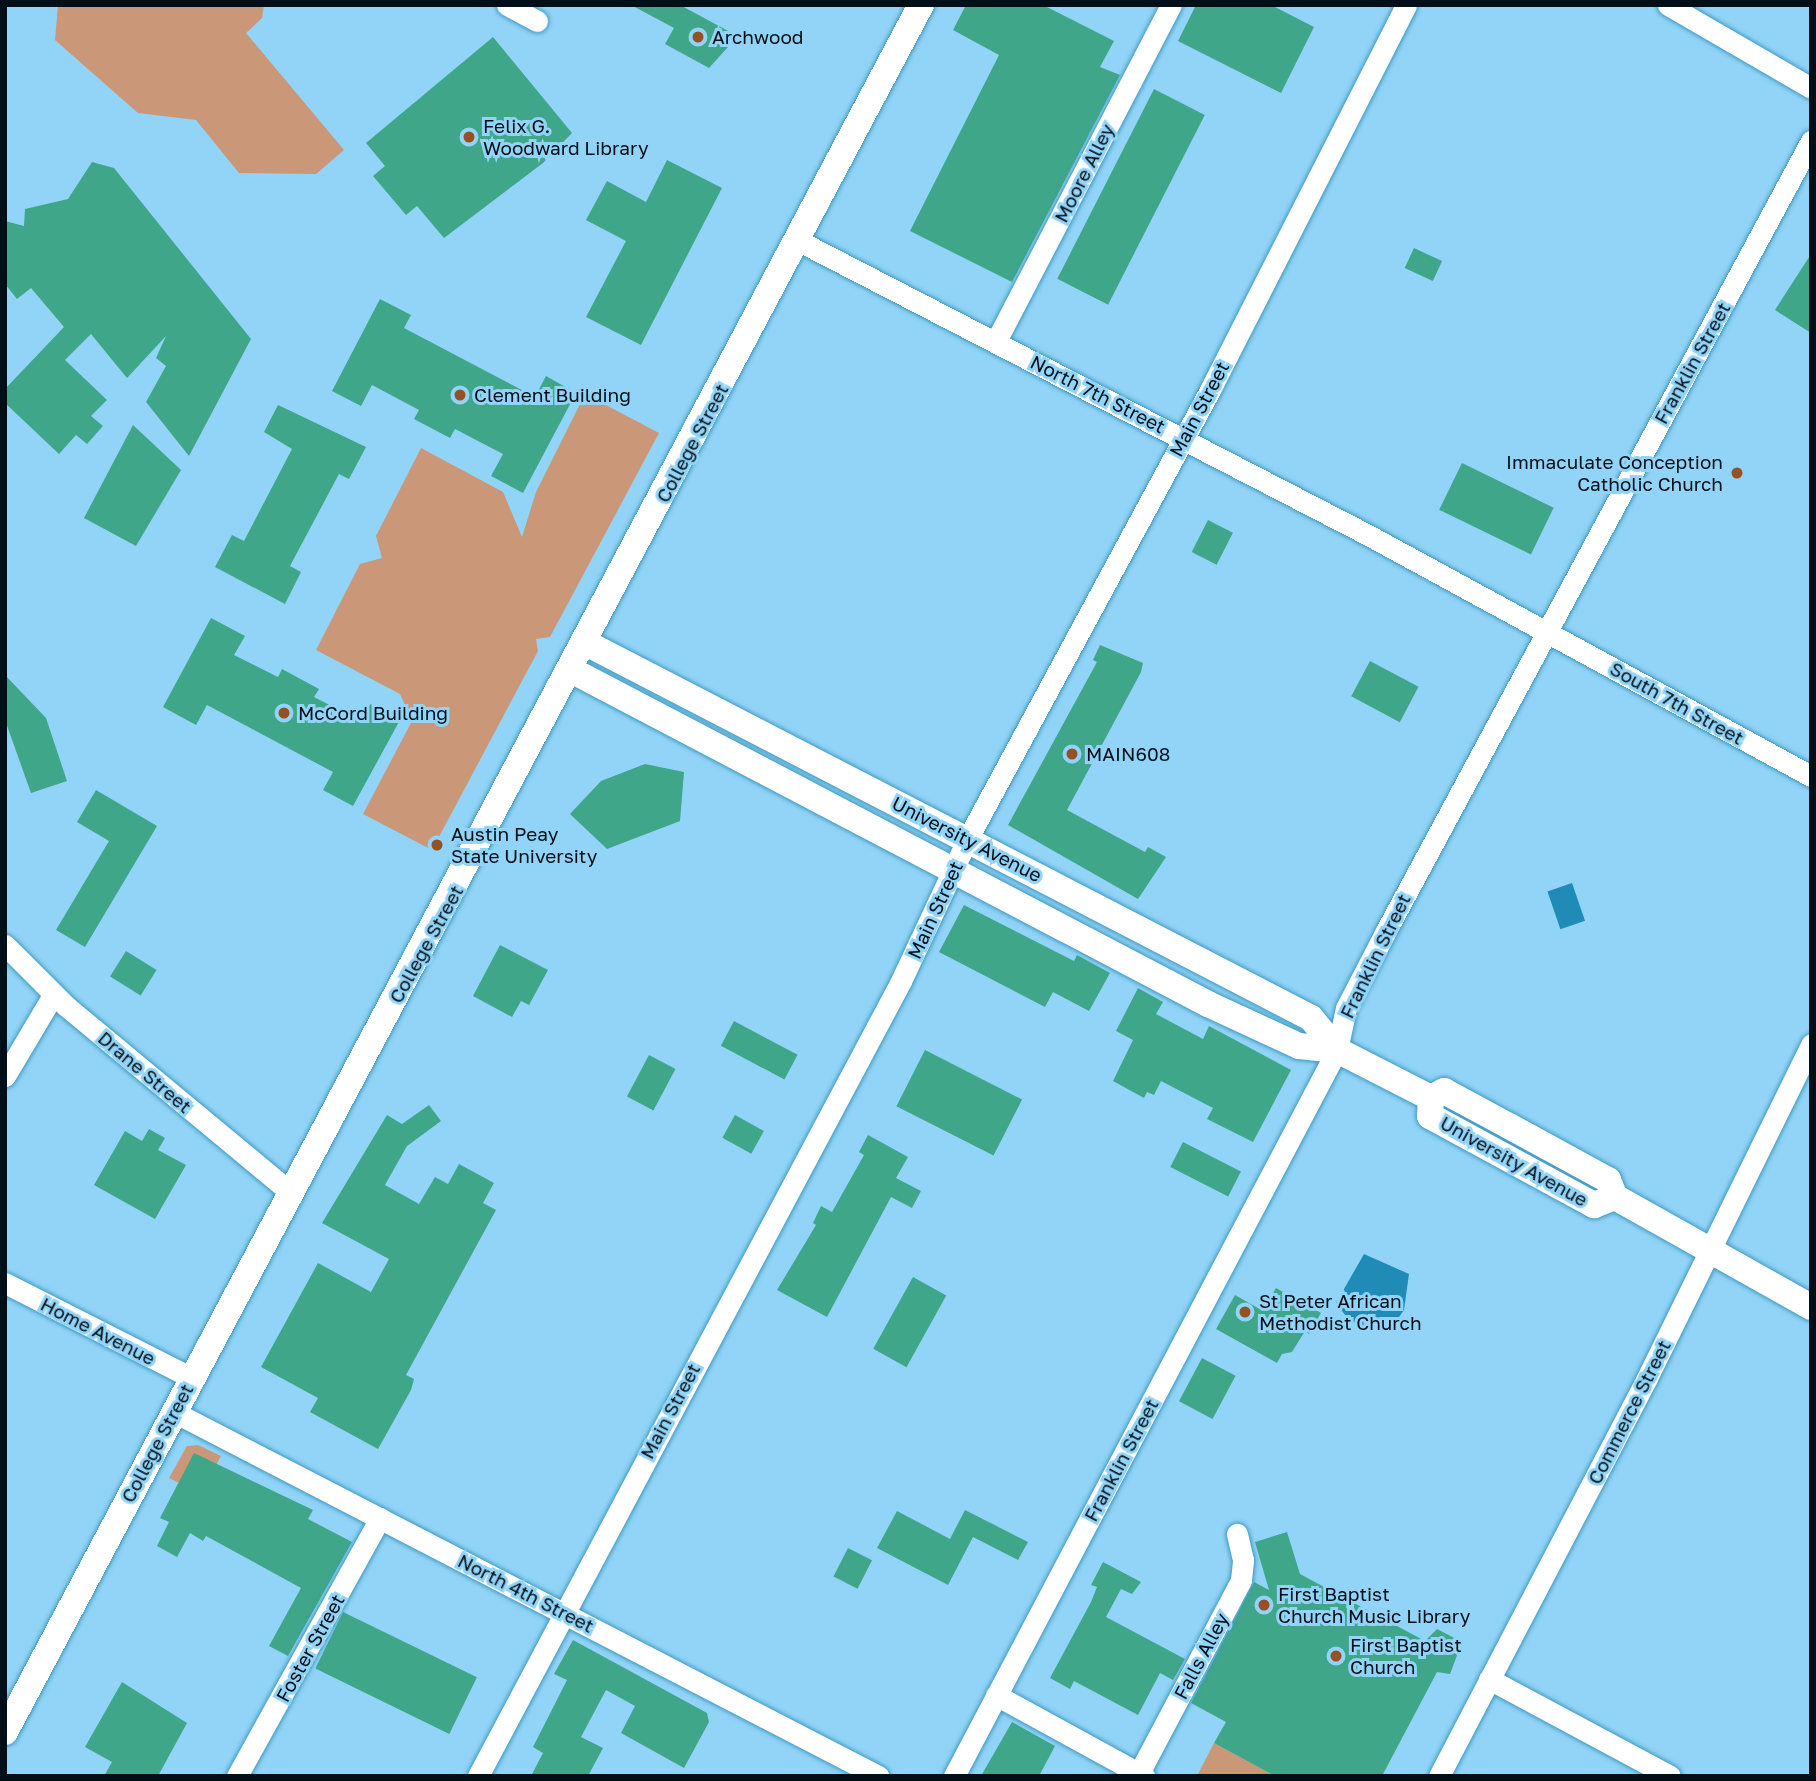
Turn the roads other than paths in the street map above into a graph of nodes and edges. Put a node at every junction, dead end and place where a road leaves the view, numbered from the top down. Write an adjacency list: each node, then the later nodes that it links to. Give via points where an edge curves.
1 (507, 5): 6 (street)
2 (921, 5): 9 (main road, College Street)
3 (1171, 5): 10 (street, Moore Alley)
4 (1406, 5): 11 (street, Main Street)
5 (1668, 5): 7 (street)
6 (537, 21)
7 (1811, 88)
8 (1811, 141): 12 (street, Franklin Street)
9 (799, 241): 10 (street, North 7th Street); 13 (main road, College Street)
10 (996, 341): 11 (street, North 7th Street)
11 (1184, 439): 12 (street, North 7th Street); 16 (street, Main Street)
12 (1544, 630): 15 (street, South 7th Street); 21 (street, Franklin Street, via 1346,1008)
13 (586, 643): 14 (main road, College Street); 16 (main road, University Avenue)
14 (571, 670): 17 (main road, University Avenue); 23 (main road, College Street)
15 (1811, 776)
16 (968, 838): 17 (street, Main Street); 21 (main road, University Avenue, via 1311,1017)
17 (955, 869): 21 (main road, University Avenue, via 1208,1004 1299,1046); 31 (street, Main Street, via 907,970)
18 (5, 945): 19 (street, Drane Street)
19 (53, 995): 22 (street); 23 (street, Drane Street)
20 (1811, 1044): 24 (street, Commerce Street)
21 (1337, 1050): 24 (main road, University Avenue, via 1431,1098 1444,1091 1608,1180 1615,1197); 33 (street, Franklin Street)
22 (5, 1076)
23 (290, 1192): 27 (main road, College Street)
24 (1709, 1249): 26 (main road, University Avenue); 32 (street, Commerce Street)
25 (5, 1283): 27 (street, Home Avenue)
26 (1811, 1307)
27 (192, 1378): 28 (main road, College Street)
28 (174, 1412): 29 (street, North 4th Street); 34 (main road, College Street)
29 (380, 1518): 31 (street, North 4th Street); 36 (street, Foster Street)
30 (1237, 1534): 35 (street, Falls Alley, via 1243,1560 1241,1580)
31 (565, 1613): 37 (street, Main Street); 38 (street, North 4th Street)
32 (1489, 1679): 40 (street, Commerce Street); 41 (street)
33 (996, 1695): 35 (street); 39 (street, Franklin Street)
34 (5, 1732)
35 (1142, 1774)
36 (237, 1776)
37 (478, 1776)
38 (878, 1776)
39 (954, 1776)
40 (1439, 1776)
41 (1670, 1776)

